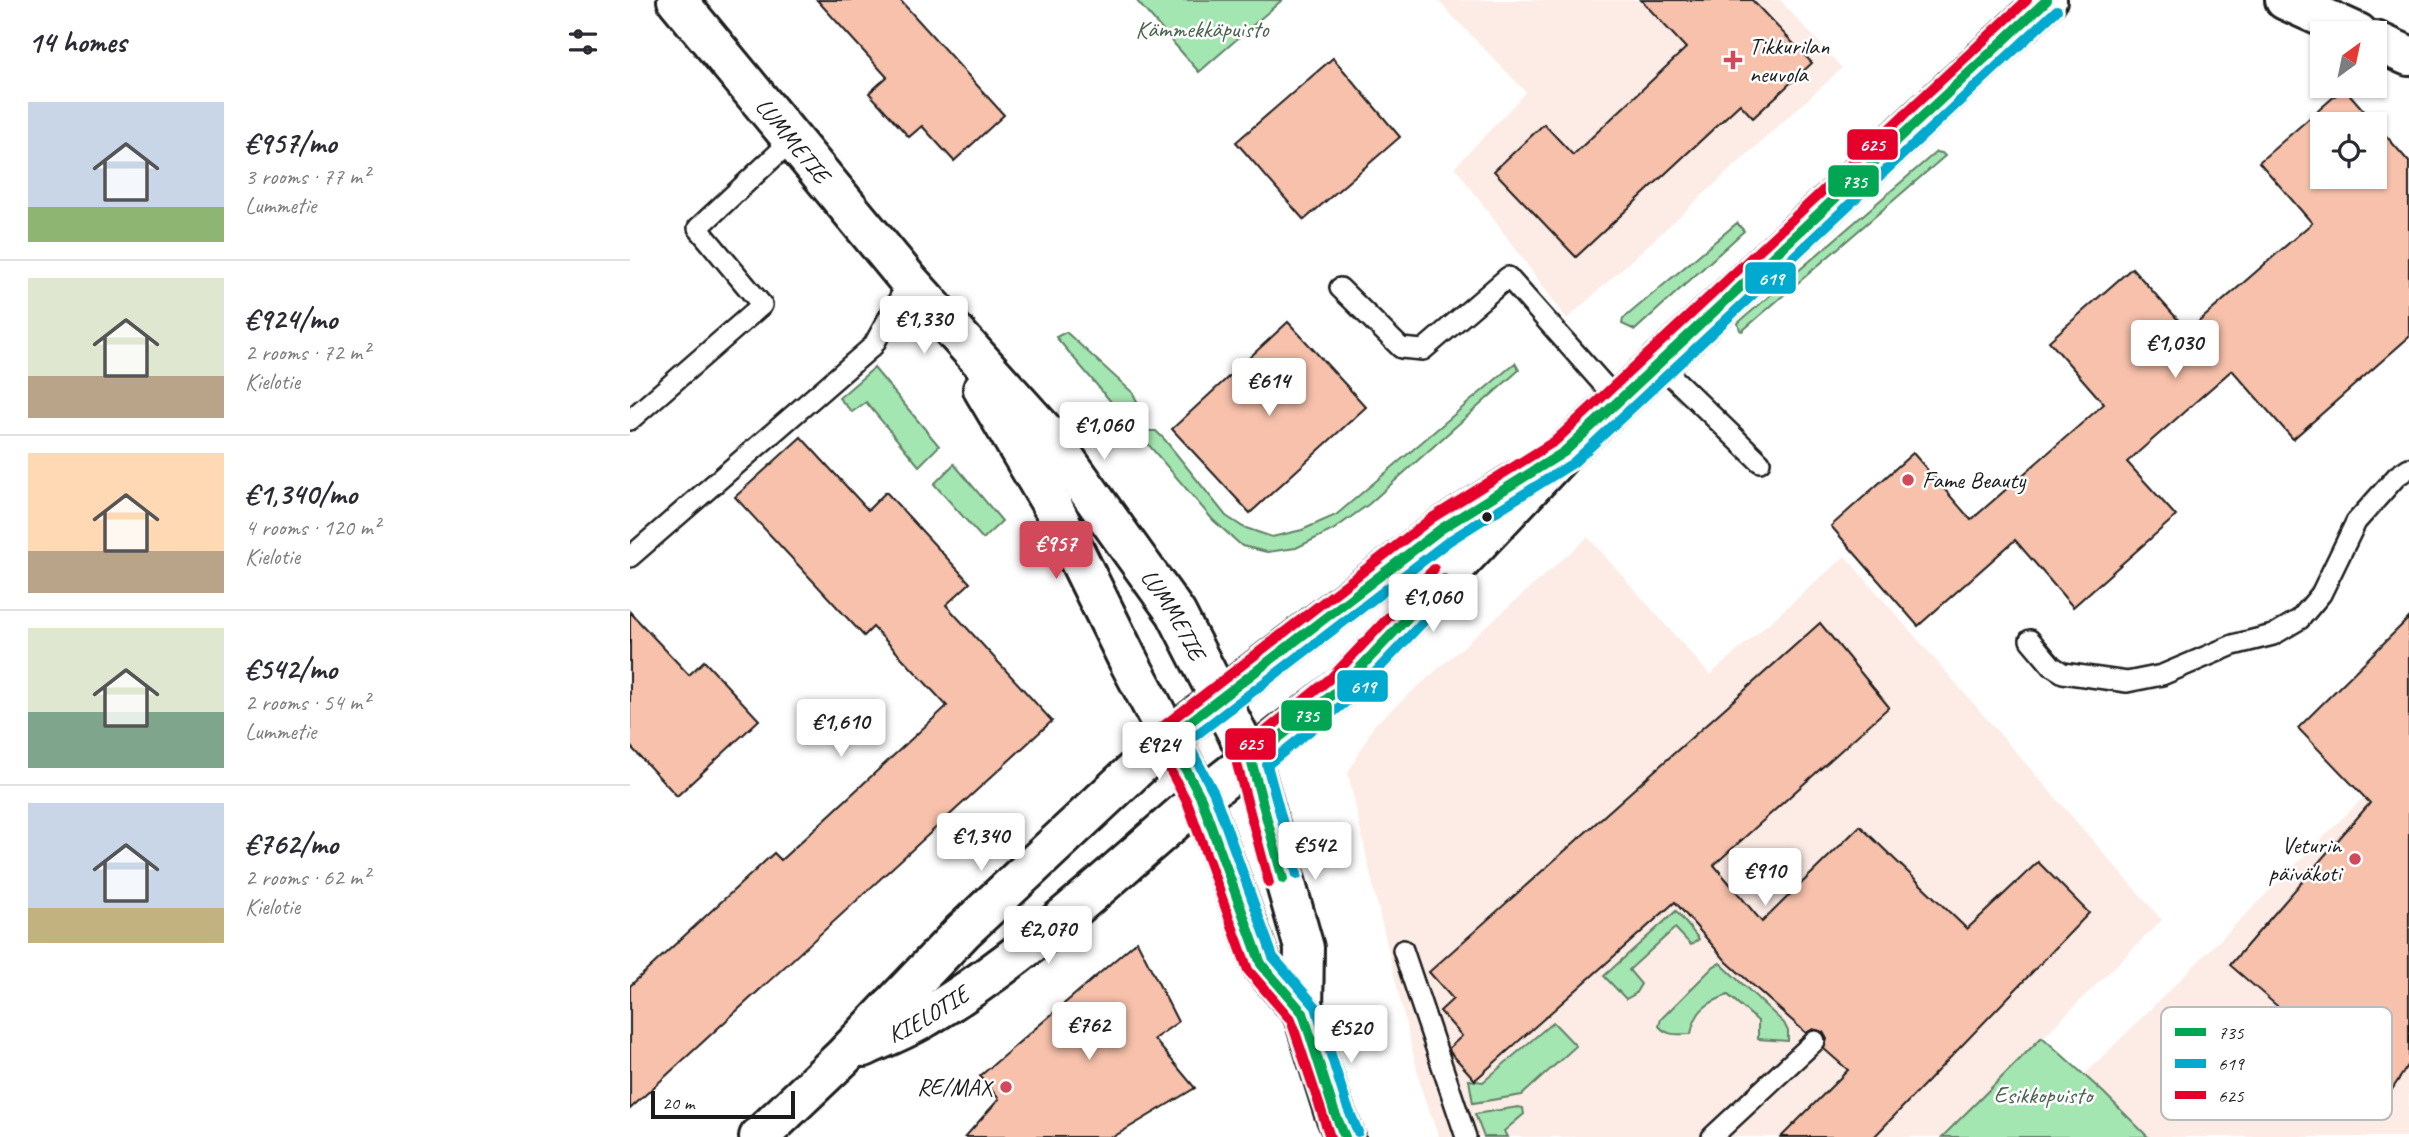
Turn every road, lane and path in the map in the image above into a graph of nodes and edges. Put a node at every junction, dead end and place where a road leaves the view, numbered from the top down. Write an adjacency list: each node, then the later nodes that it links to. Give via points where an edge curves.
1 (677, 0): 7 (street, LUMMETIE)
2 (2047, 0): 10 (street, KIELOTIE)
3 (2285, 0): 4 (street)
4 (2331, 21)
5 (2387, 46): 6 (street)
6 (2409, 56)
7 (792, 140): 8 (street, LUMMETIE); 12 (lane, via 698,229 762,305)
8 (909, 281): 16 (lane, via 873,346); 18 (street, LUMMETIE, via 1052,440 1177,613); 19 (street, LUMMETIE, via 989,398 1053,507)
9 (1340, 288): 11 (lane, via 1401,348 1423,350 1508,277)
10 (1658, 363): 11 (street, KIELOTIE); 14 (lane)
11 (1618, 401): 13 (street, KIELOTIE)
12 (630, 420)
13 (1564, 452): 18 (street, KIELOTIE, via 1441,529); 20 (street, KIELOTIE, via 1342,687)
14 (1760, 462)
15 (2409, 468): 17 (lane, via 2357,522 2320,594 2300,619 2273,635 2233,645 2162,675 2127,682 2063,673)
16 (630, 557)
17 (2030, 640)
18 (1220, 699): 19 (street, KIELOTIE); 20 (street, LUMMETIE)
19 (1169, 738): 21 (street, LUMMETIE); 25 (street, KIELOTIE, via 963,931)
20 (1251, 760): 21 (street, KIELOTIE); 23 (street, LUMMETIE, via 1304,948)
21 (1201, 798): 23 (street, LUMMETIE, via 1261,964); 25 (street, KIELOTIE, via 1070,912 974,986 924,1018)
22 (1403, 950): 28 (lane)
23 (1303, 1013): 27 (street, LUMMETIE)
24 (1815, 1041): 29 (lane)
25 (843, 1057): 26 (street, KIELOTIE)
26 (759, 1137)
27 (1345, 1137)
28 (1466, 1137)
29 (1712, 1137)

